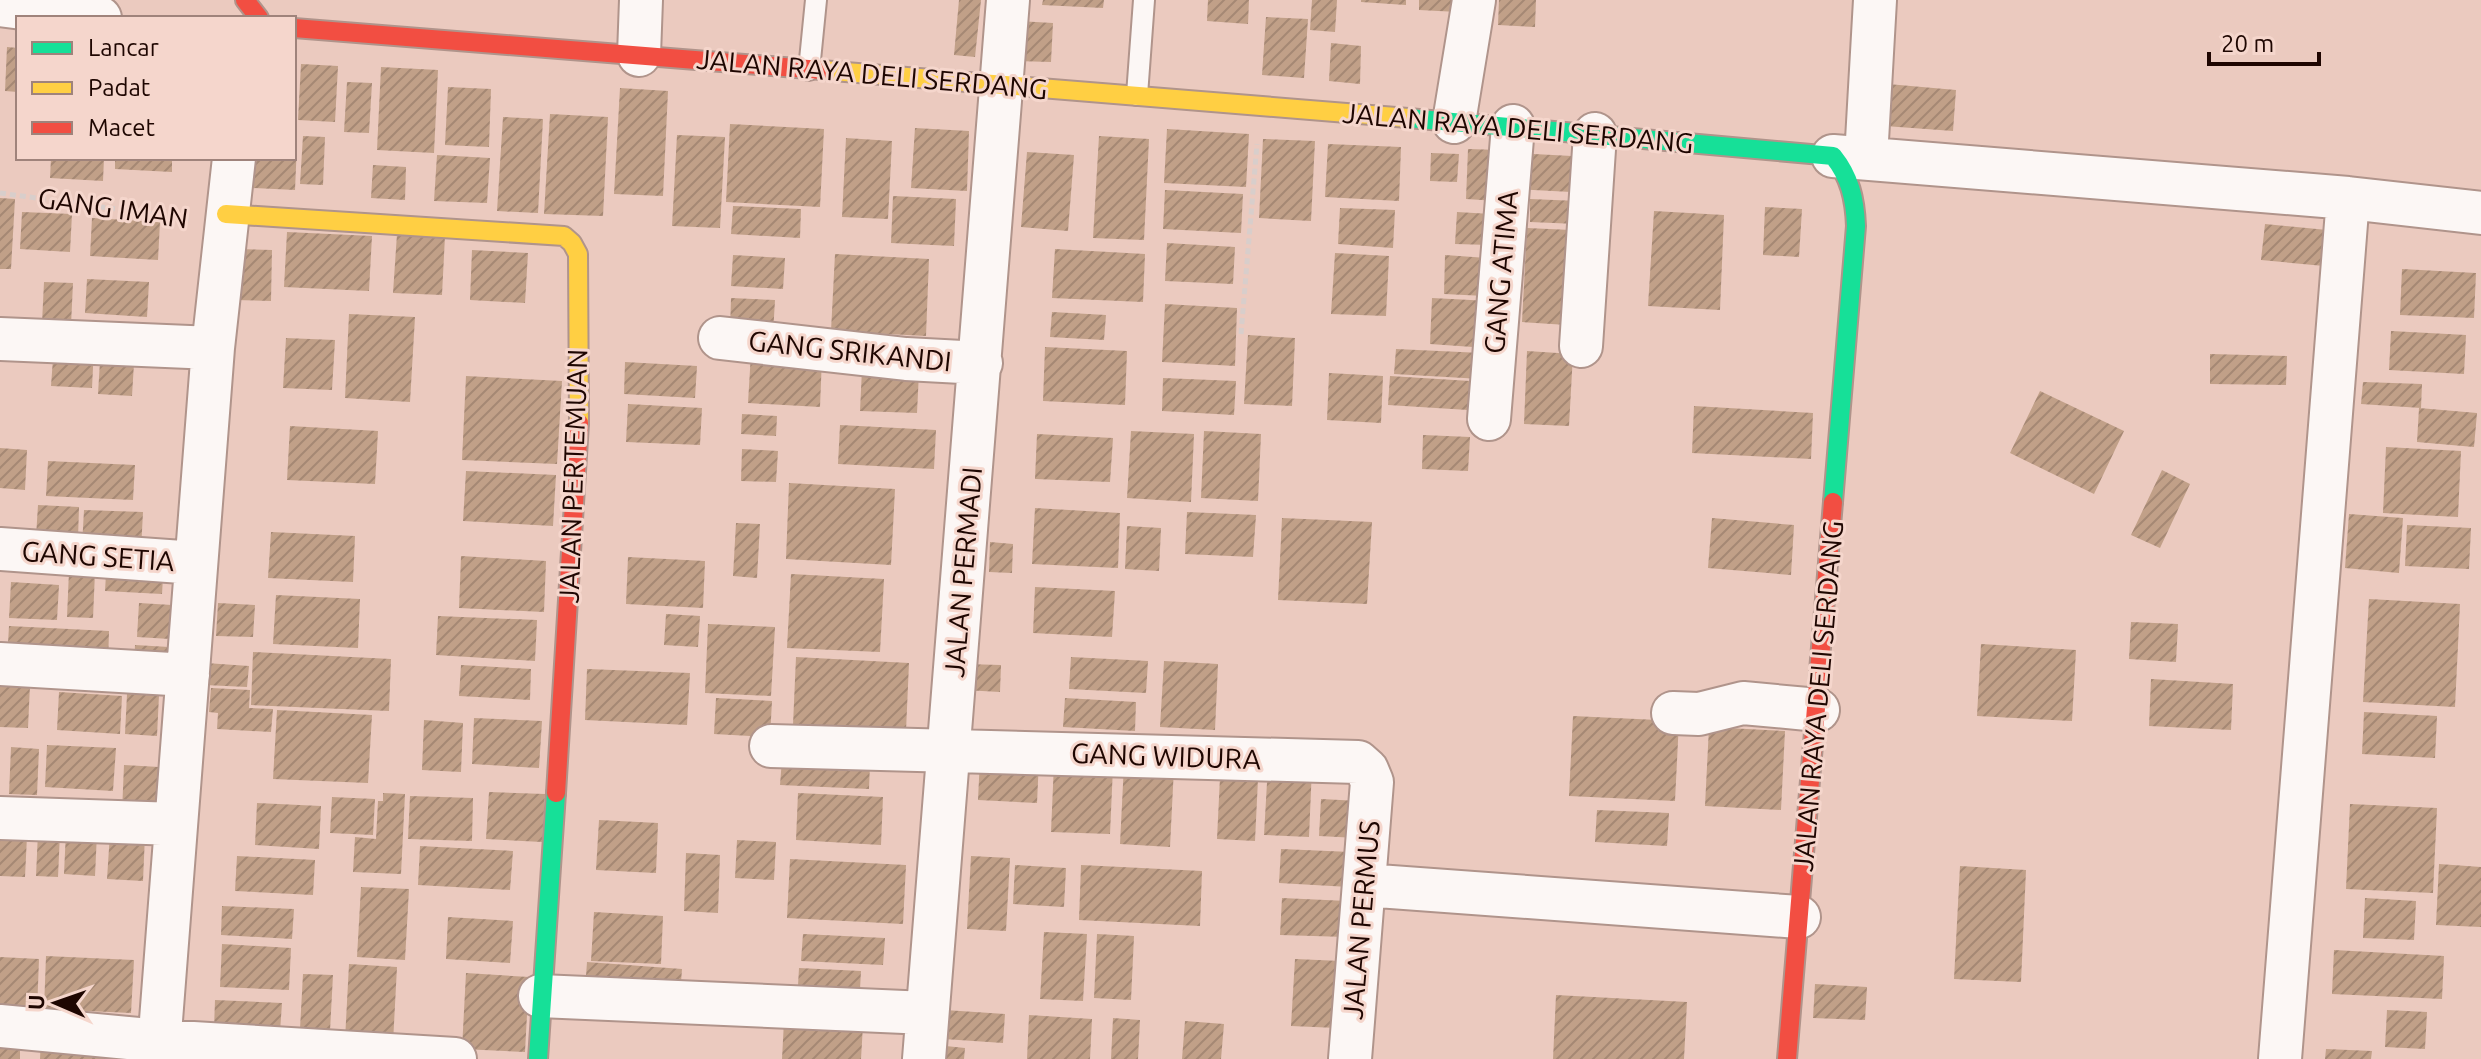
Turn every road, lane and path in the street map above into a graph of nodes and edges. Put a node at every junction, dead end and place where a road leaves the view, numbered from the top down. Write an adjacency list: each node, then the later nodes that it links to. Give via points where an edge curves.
1 (641, 0): 10 (street)
2 (816, 0): 11 (lane)
3 (1008, 0): 12 (street, JALAN PERMADI)
4 (1144, 0): 13 (lane)
5 (1474, 0): 15 (street)
6 (1875, 0): 18 (street)
7 (0, 5): 8 (street)
8 (85, 16)
9 (296, 28): 10 (main road, JALAN RAYA DELI SERDANG)
10 (639, 55): 11 (main road, JALAN RAYA DELI SERDANG)
11 (809, 70): 12 (main road, JALAN RAYA DELI SERDANG)
12 (1000, 84): 13 (main road, JALAN RAYA DELI SERDANG); 29 (street, JALAN PERMADI)
13 (1137, 95): 14 (main road, JALAN RAYA DELI SERDANG)
14 (1260, 106): 15 (main road, JALAN RAYA DELI SERDANG); 24 (path)
15 (1454, 122): 16 (main road, JALAN RAYA DELI SERDANG)
16 (1513, 126): 17 (main road, JALAN RAYA DELI SERDANG); 30 (street, GANG ATIMA)
17 (1595, 134): 18 (main road, JALAN RAYA DELI SERDANG); 27 (street)
18 (1850, 157): 21 (street); 35 (main road, JALAN RAYA DELI SERDANG, via 1844,169 1856,201 1856,226)
19 (234, 160): 23 (street)
20 (0, 193): 23 (path, GANG IMAN)
21 (2348, 198): 22 (street); 53 (street)
22 (2481, 213)
23 (226, 219): 28 (street); 44 (main road, JALAN PERTEMUAN, via 564,236 578,254 579,443)
24 (1241, 334)
25 (720, 338): 29 (street, GANG SRIKANDI)
26 (0, 339): 28 (street)
27 (1581, 346)
28 (213, 348): 32 (street)
29 (981, 363): 38 (street, JALAN PERMADI)
30 (1489, 419)
31 (0, 549): 32 (street, GANG SETIA)
32 (196, 563): 34 (street)
33 (0, 664): 34 (street)
34 (188, 675): 41 (street)
35 (1818, 710): 36 (street, via 1743,703 1699,714); 43 (main road, JALAN RAYA DELI SERDANG)
36 (1673, 713)
37 (771, 746): 38 (street)
38 (949, 749): 39 (street, GANG WIDURA, via 1358,762); 45 (street, JALAN PERMADI)
39 (1372, 782): 42 (street, JALAN PERMUS)
40 (0, 818): 41 (street)
41 (176, 824): 47 (street)
42 (1364, 885): 43 (street); 51 (street, JALAN PERMUS)
43 (1799, 917): 52 (main road, JALAN RAYA DELI SERDANG)
44 (540, 996): 45 (street); 49 (main road, JALAN PERTEMUAN)
45 (927, 1013): 50 (street, JALAN PERMADI)
46 (0, 1026): 47 (street)
47 (159, 1050): 48 (street)
48 (455, 1059)
49 (538, 1059)
50 (924, 1059)
51 (1350, 1059)
52 (1787, 1059)
53 (2280, 1059)

